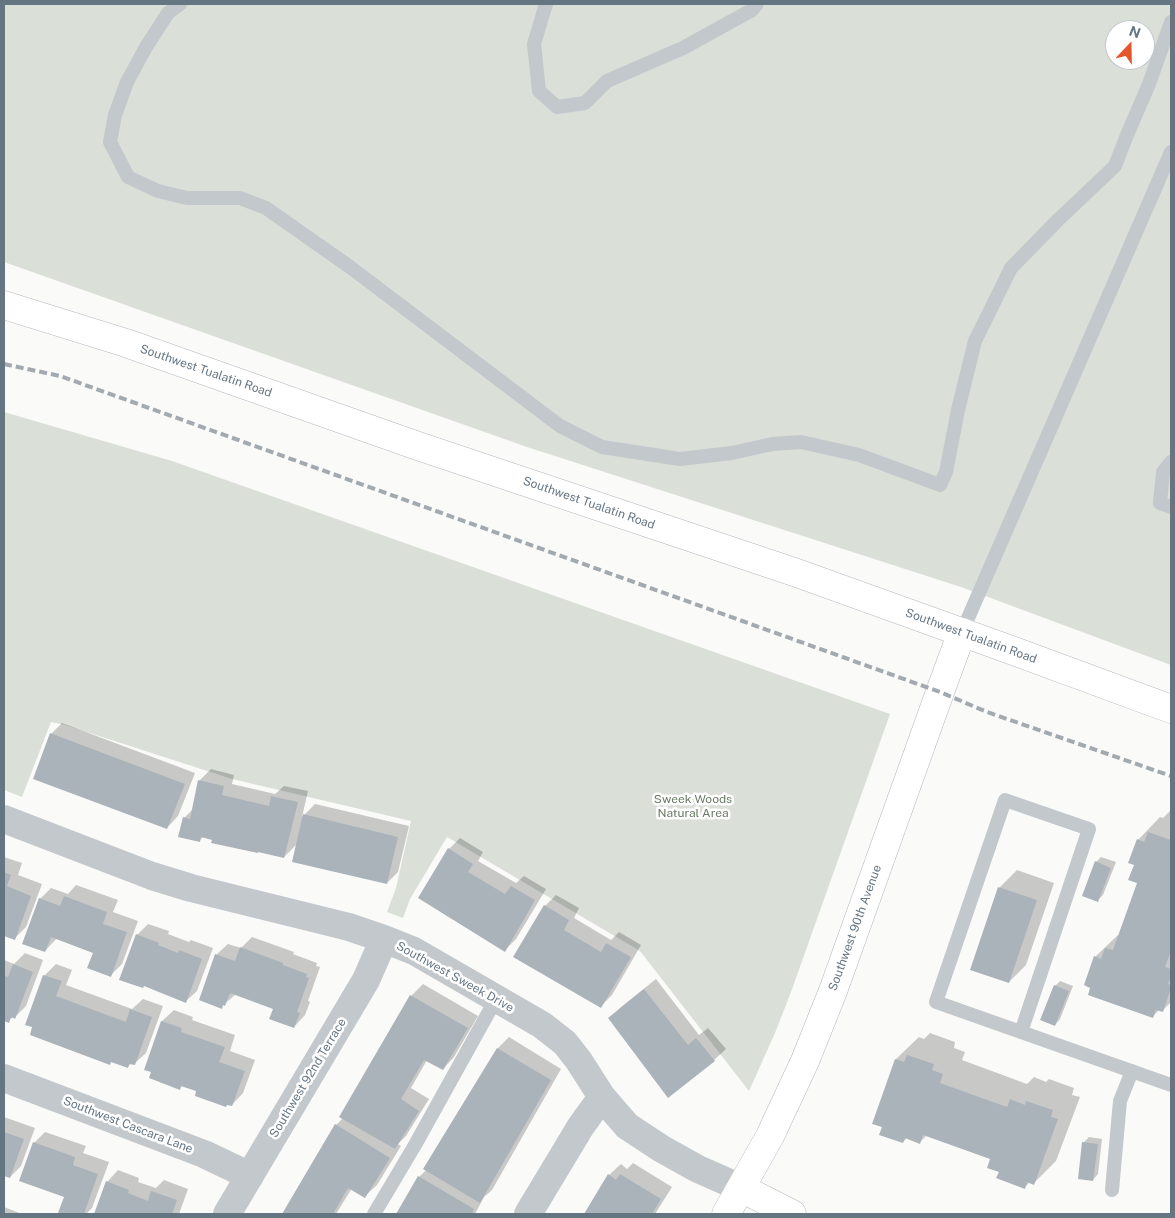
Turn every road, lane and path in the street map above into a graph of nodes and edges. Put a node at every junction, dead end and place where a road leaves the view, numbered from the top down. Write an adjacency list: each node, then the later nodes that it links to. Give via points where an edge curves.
1 (180, 4): 4 (lane, via 168,13 146,47 115,116 110,142 128,177 158,191 186,198 240,198 266,208 560,426 602,447 680,460 801,442 859,455 940,485 946,472 975,340 1011,268 1115,166)
2 (546, 4): 3 (lane, via 534,44 539,91 557,108 585,103 607,81 683,48 752,10)
3 (757, 4)
4 (1171, 22)
5 (1171, 152): 9 (lane)
6 (4, 305): 9 (main road, Southwest Tualatin Road, via 126,343)
7 (1171, 462): 8 (lane, via 1163,472 1160,504)
8 (1171, 507)
9 (962, 632): 10 (main road, Southwest Tualatin Road); 20 (main road, Southwest 90th Avenue, via 833,991 805,1061)
10 (1171, 709)
11 (4, 819): 12 (street, Southwest Sweek Drive, via 168,881)
12 (384, 939): 13 (street, Southwest Sweek Drive, via 414,951); 19 (street, Southwest 92nd Terrace, via 366,980)
13 (496, 999): 18 (street, Southwest Sweek Drive, via 542,1025 565,1043); 23 (lane)
14 (1022, 1032): 14 (lane, via 1089,829 1005,800 936,1002); 15 (lane)
15 (1132, 1071): 17 (lane); 21 (lane, via 1120,1101)
16 (4, 1078): 19 (street, Southwest Cascara Lane, via 204,1154)
17 (1171, 1085)
18 (602, 1097): 20 (street, Southwest Sweek Drive, via 627,1126 662,1150); 24 (street, via 580,1126)
19 (250, 1176): 22 (street, Southwest 92nd Terrace)
20 (741, 1188): 25 (main road, Southwest 90th Avenue); 26 (main road, Southwest Sweek Drive)
21 (1112, 1190)
22 (227, 1214)
23 (374, 1214)
24 (528, 1214)
25 (726, 1214)
26 (792, 1214)

